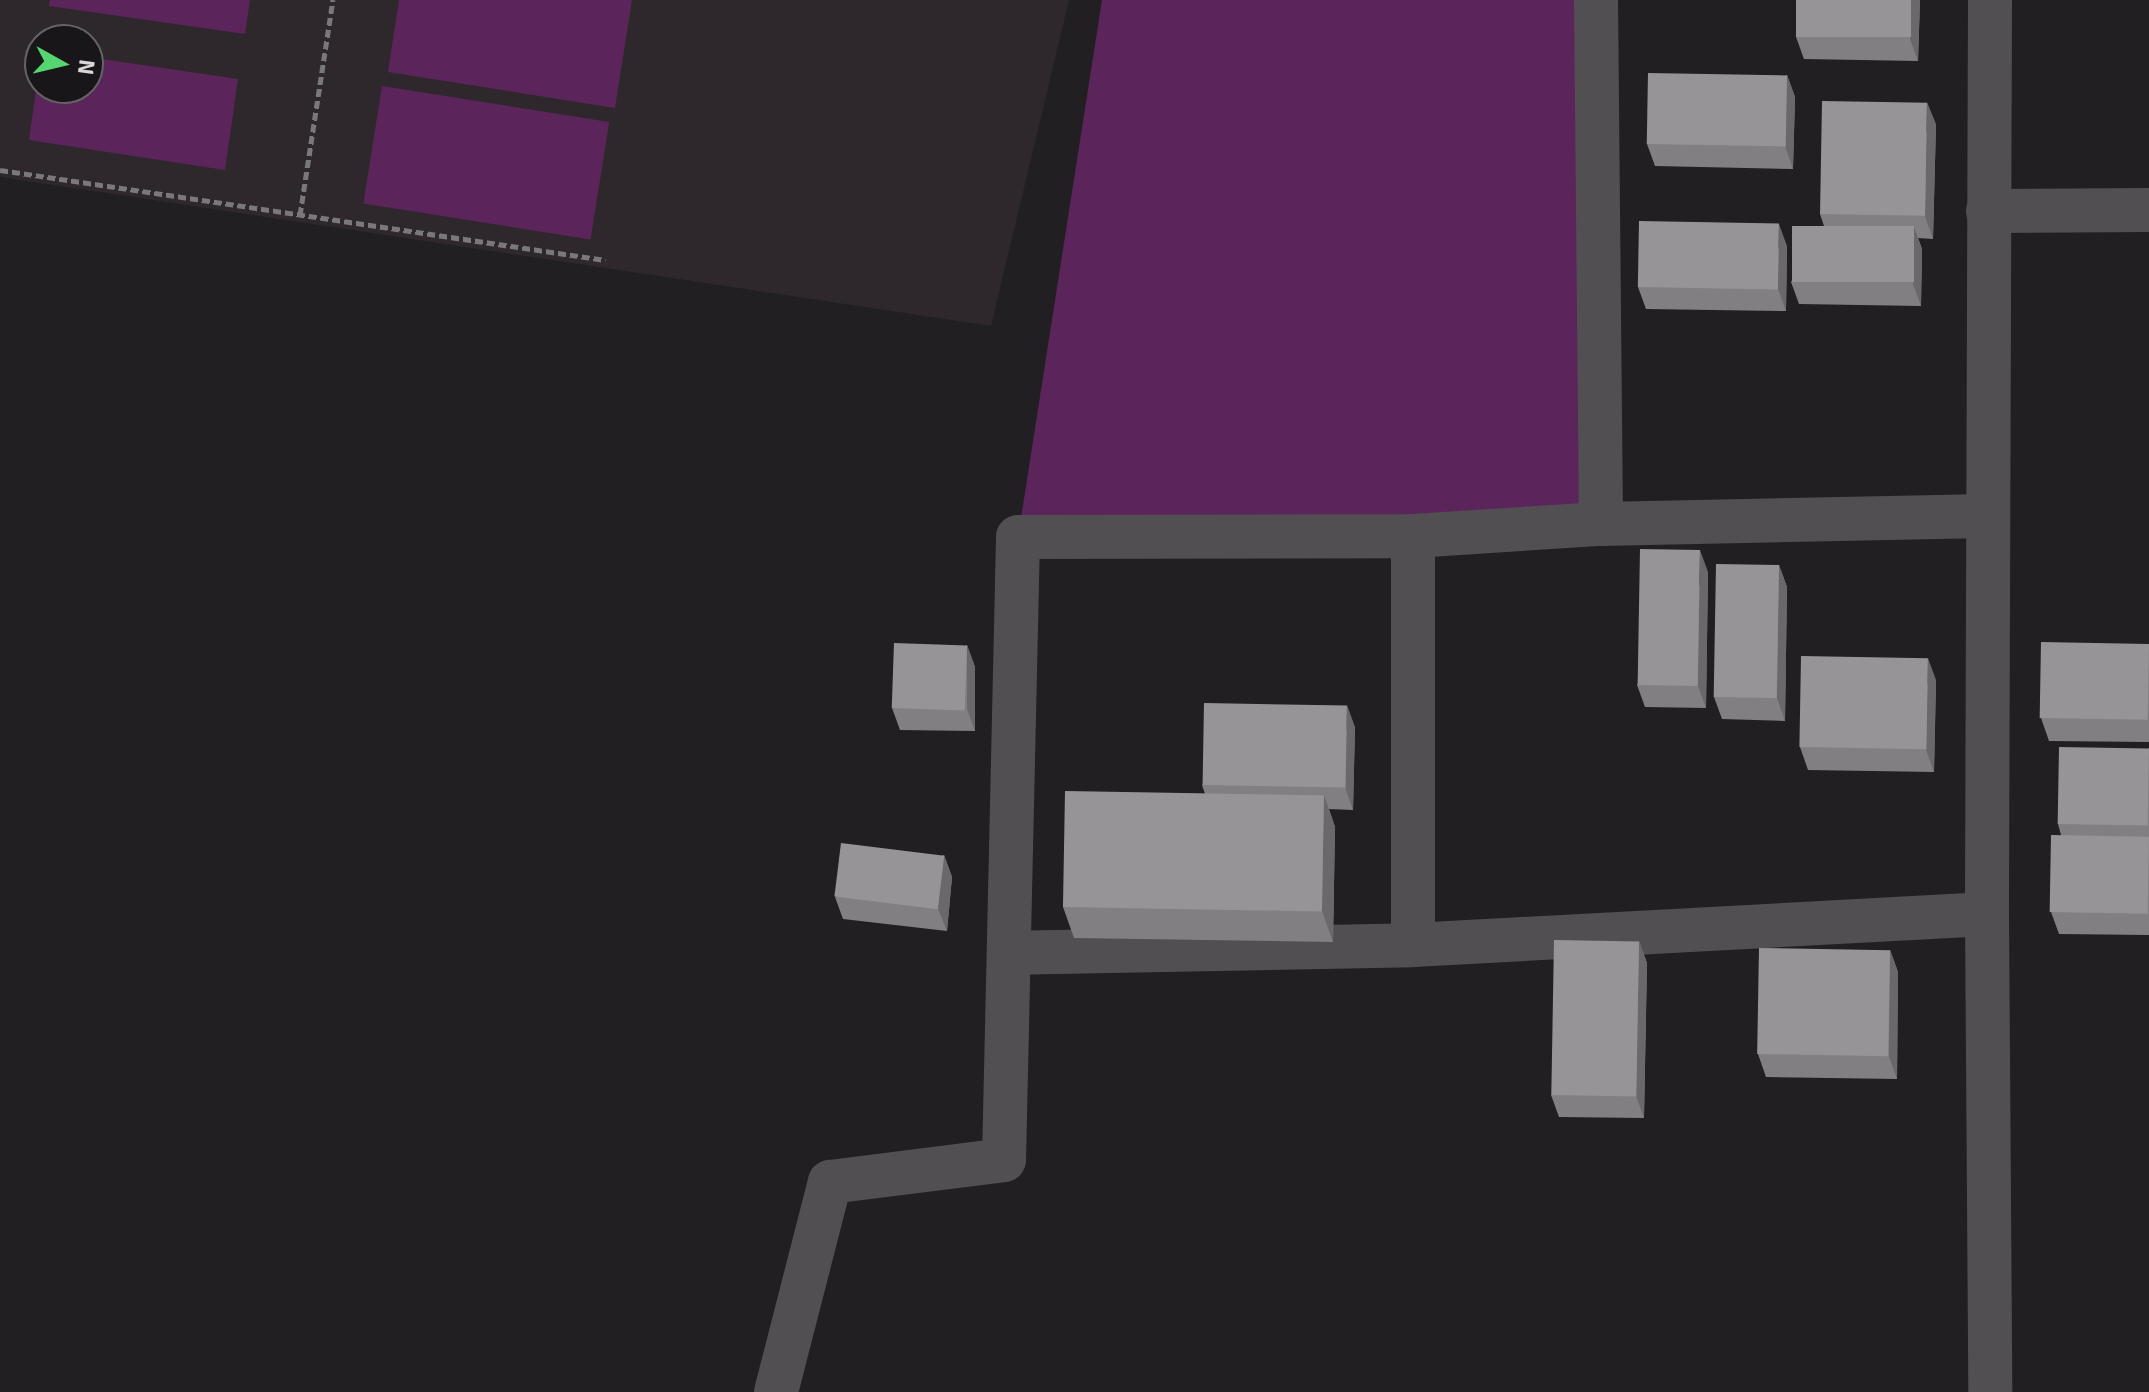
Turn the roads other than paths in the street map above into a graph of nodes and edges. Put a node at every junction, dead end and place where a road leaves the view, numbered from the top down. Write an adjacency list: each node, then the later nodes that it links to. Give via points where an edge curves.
1 (1596, 0): 6 (street)
2 (1990, 0): 4 (street)
3 (2149, 210): 4 (street)
4 (1988, 211): 5 (street)
5 (1987, 516): 6 (street); 8 (street)
6 (1601, 524): 7 (street)
7 (1413, 536): 9 (street); 10 (street, via 1018,537)
8 (1987, 914): 9 (street); 12 (street)
9 (1413, 945): 10 (street)
10 (1009, 953): 11 (street, via 1004,1160 830,1182)
11 (776, 1392)
12 (1990, 1392)

